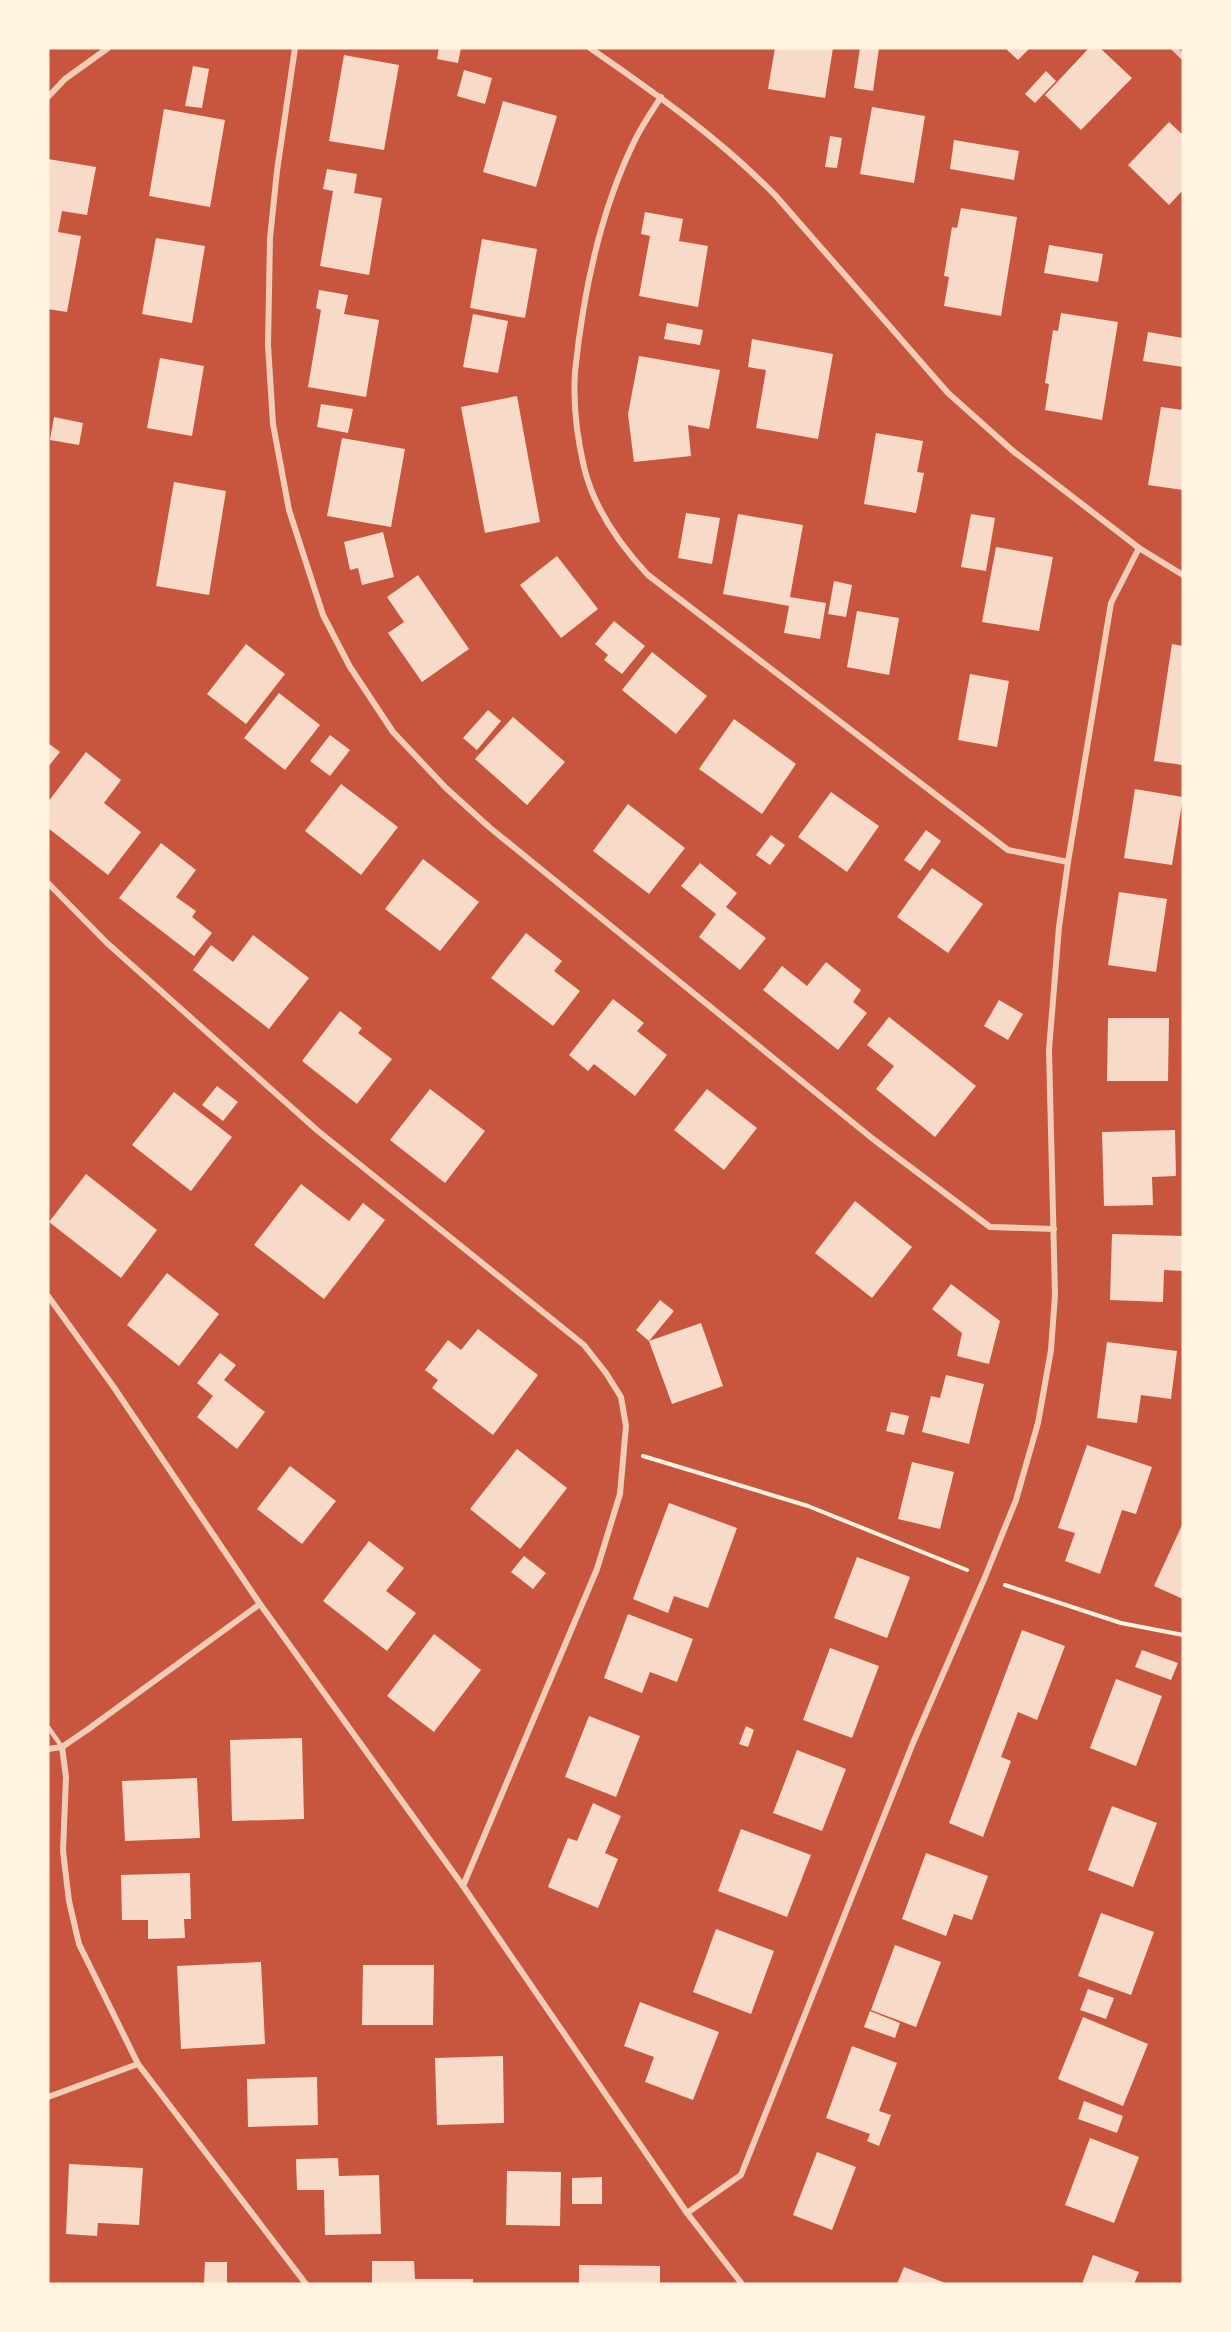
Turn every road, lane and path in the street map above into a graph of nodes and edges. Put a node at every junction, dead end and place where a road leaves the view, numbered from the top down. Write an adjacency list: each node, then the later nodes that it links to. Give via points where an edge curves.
1 (108, 48): 6 (street, via 65,79)
2 (295, 48): 12 (street, via 270,238 268,345 273,424 292,520 323,615 350,667 393,732 489,827 873,1139 990,1227)
3 (590, 48): 7 (street)
4 (1174, 48): 5 (street)
5 (1183, 57)
6 (48, 97)
7 (661, 97): 8 (street, via 723,146 775,195 948,393 1013,451); 10 (street, via 635,138 614,186 598,241 575,374 576,420 585,469 603,517 622,547 648,575 1008,850)
8 (1139, 548): 9 (street); 10 (street, via 1112,603)
9 (1183, 575)
10 (1068, 862): 12 (street, via 1049,1050)
11 (48, 883): 14 (street, via 107,944 318,1131 584,1345 621,1397)
12 (1054, 1230): 15 (street, via 1051,1350 1038,1423 1016,1500)
13 (48, 1296): 16 (street)
14 (626, 1451): 15 (path, via 808,1506); 21 (street, via 620,1494 597,1569)
15 (985, 1577): 17 (path, via 1121,1623); 24 (street, via 913,1743 741,2175)
16 (260, 1604): 19 (street); 21 (street)
17 (1183, 1635)
18 (48, 1726): 19 (lane)
19 (62, 1747): 20 (street); 22 (street, via 66,1777 63,1851 79,1944)
20 (48, 1749)
21 (463, 1886): 24 (street)
22 (138, 2064): 23 (street); 25 (street)
23 (48, 2097)
24 (687, 2213): 26 (street)
25 (306, 2284)
26 (742, 2284)

